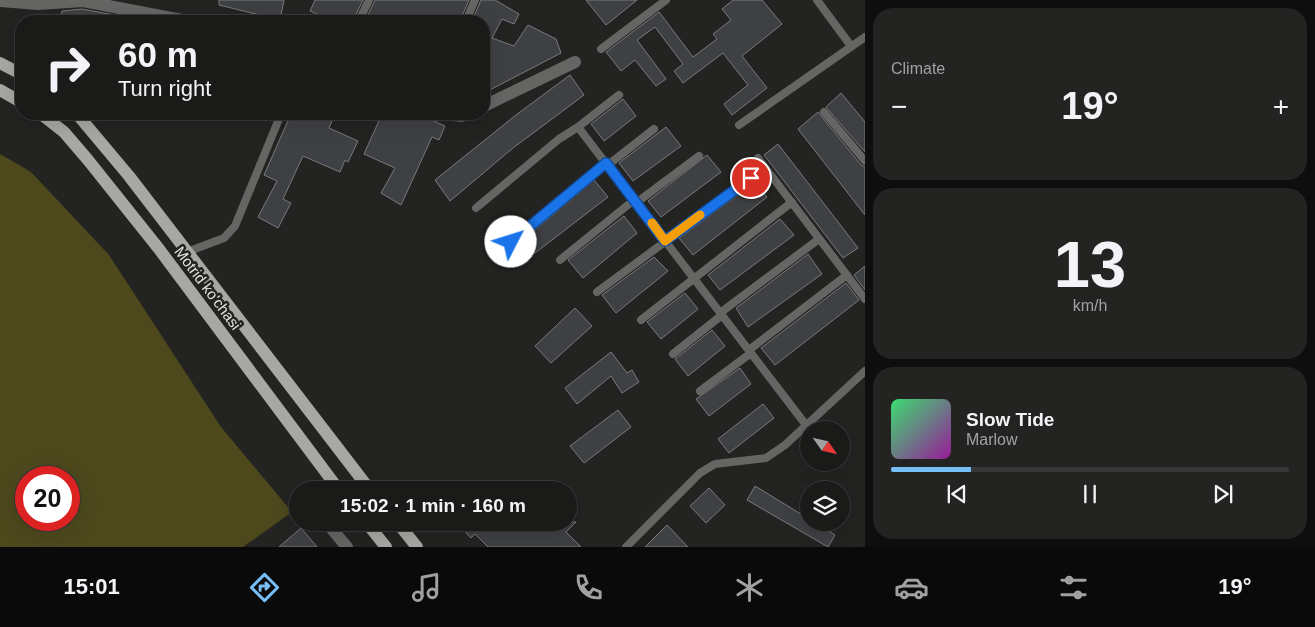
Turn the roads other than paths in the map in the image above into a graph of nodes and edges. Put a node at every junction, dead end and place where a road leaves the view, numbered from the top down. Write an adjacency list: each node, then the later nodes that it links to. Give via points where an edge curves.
1 (369, 0): 7 (lane)
2 (475, 0): 8 (lane)
3 (666, 0): 11 (lane)
4 (817, 0): 10 (lane)
5 (0, 1): 6 (street, via 38,4 83,1)
6 (156, 15)
7 (362, 15)
8 (469, 15)
9 (865, 37): 10 (lane)
10 (851, 46): 23 (lane)
11 (602, 49)
12 (575, 62): 18 (street)
13 (0, 63): 14 (main road)
14 (15, 71)
15 (0, 90): 17 (main road)
16 (619, 95): 24 (lane)
17 (15, 99)
18 (490, 103)
19 (824, 112): 28 (lane)
20 (48, 120): 52 (main road, Motrid ko'chasi, via 64,132 94,167 158,249)
21 (82, 120): 37 (main road, Motrid ko'chasi)
22 (279, 120): 37 (lane, via 235,226 224,238)
23 (739, 125)
24 (578, 127): 29 (lane); 33 (lane)
25 (654, 129): 29 (lane)
26 (699, 156): 31 (lane)
27 (758, 158): 30 (lane)
28 (865, 162)
29 (606, 164): 31 (lane); 36 (lane)
30 (765, 168): 32 (lane); 35 (lane)
31 (635, 201): 35 (lane); 38 (lane)
32 (792, 202): 34 (lane); 40 (lane)
33 (476, 208)
34 (819, 239): 39 (lane); 43 (lane)
35 (665, 241): 40 (lane); 41 (lane)
36 (511, 242)
37 (187, 252): 53 (main road, Motrid ko'chasi)
38 (560, 260)
39 (847, 275): 42 (lane); 45 (lane)
40 (693, 278): 43 (lane); 44 (lane)
41 (597, 292)
42 (865, 299)
43 (721, 314): 45 (lane); 46 (lane)
44 (641, 320)
45 (750, 352): 48 (lane); 49 (lane)
46 (673, 354)
47 (865, 370): 50 (lane)
48 (700, 392)
49 (803, 421)
50 (810, 421)
51 (800, 431): 60 (lane, via 766,458 715,464 700,473)
52 (328, 481)
53 (363, 481)
54 (334, 531): 57 (street)
55 (373, 531): 58 (main road)
56 (404, 531): 59 (main road)
57 (347, 547)
58 (386, 547)
59 (417, 547)
60 (626, 547)

